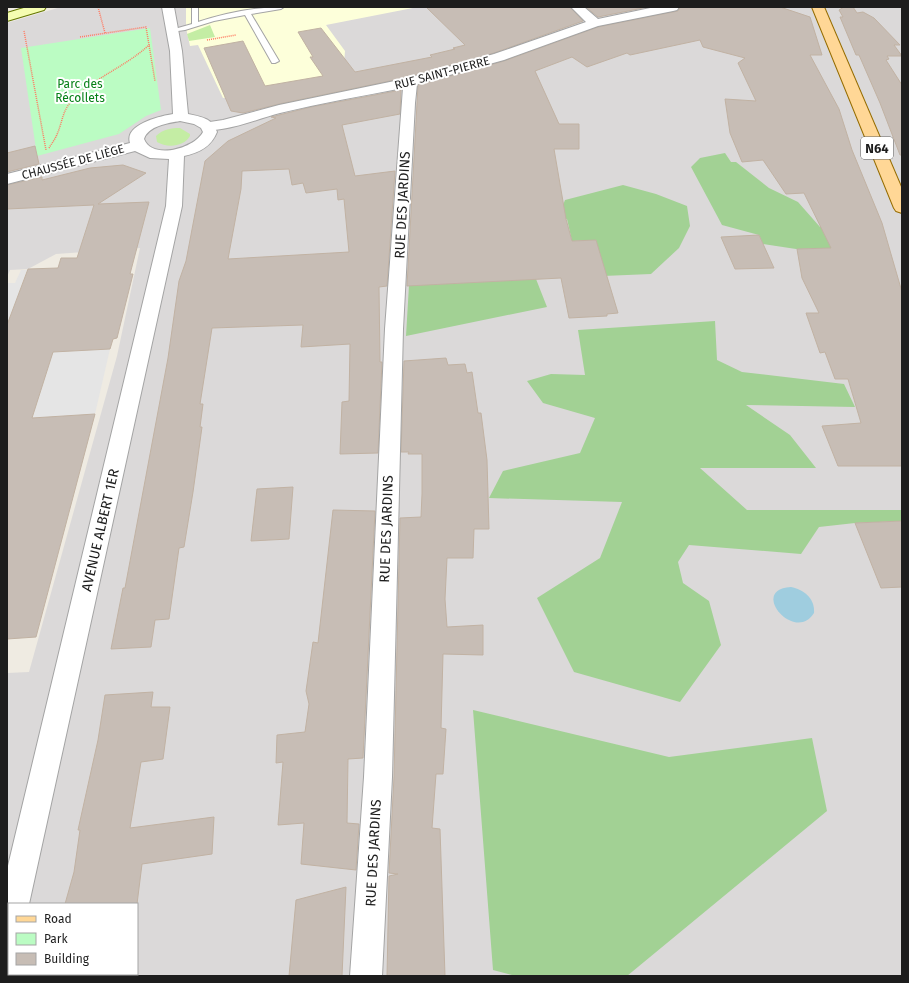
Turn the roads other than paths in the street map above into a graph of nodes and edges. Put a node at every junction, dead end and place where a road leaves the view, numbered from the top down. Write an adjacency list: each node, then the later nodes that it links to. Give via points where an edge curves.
1 (40, 7): 9 (main road)
2 (168, 7): 12 (street)
3 (195, 7): 11 (lane)
4 (282, 7): 8 (lane)
5 (577, 7): 10 (street)
6 (673, 7): 10 (street, RUE SAINT-PIERRE)
7 (818, 7): 20 (main road, N64)
8 (247, 13): 11 (lane); 13 (lane)
9 (7, 17)
10 (594, 23): 14 (street, RUE SAINT-PIERRE, via 500,57)
11 (194, 25): 12 (lane)
12 (173, 30): 15 (street, via 181,102)
13 (275, 61)
14 (411, 82): 16 (street, RUE SAINT-PIERRE); 22 (street, RUE DES JARDINS, via 394,329 378,777)
15 (180, 117): 16 (street, CHAUSSÉE DE LIÈGE, via 202,121); 17 (street, CHAUSSÉE DE LIÈGE, via 159,120 143,129 138,134)
16 (208, 126): 18 (street, CHAUSSÉE DE LIÈGE, via 209,137 205,143 188,152)
17 (139, 146): 18 (street, CHAUSSÉE DE LIÈGE, via 144,151 154,154); 19 (street, CHAUSSÉE DE LIÈGE, via 92,156)
18 (177, 154): 21 (street, AVENUE ALBERT 1ER, via 174,206)
19 (7, 180)
20 (902, 208)
21 (14, 903)
22 (366, 976)

